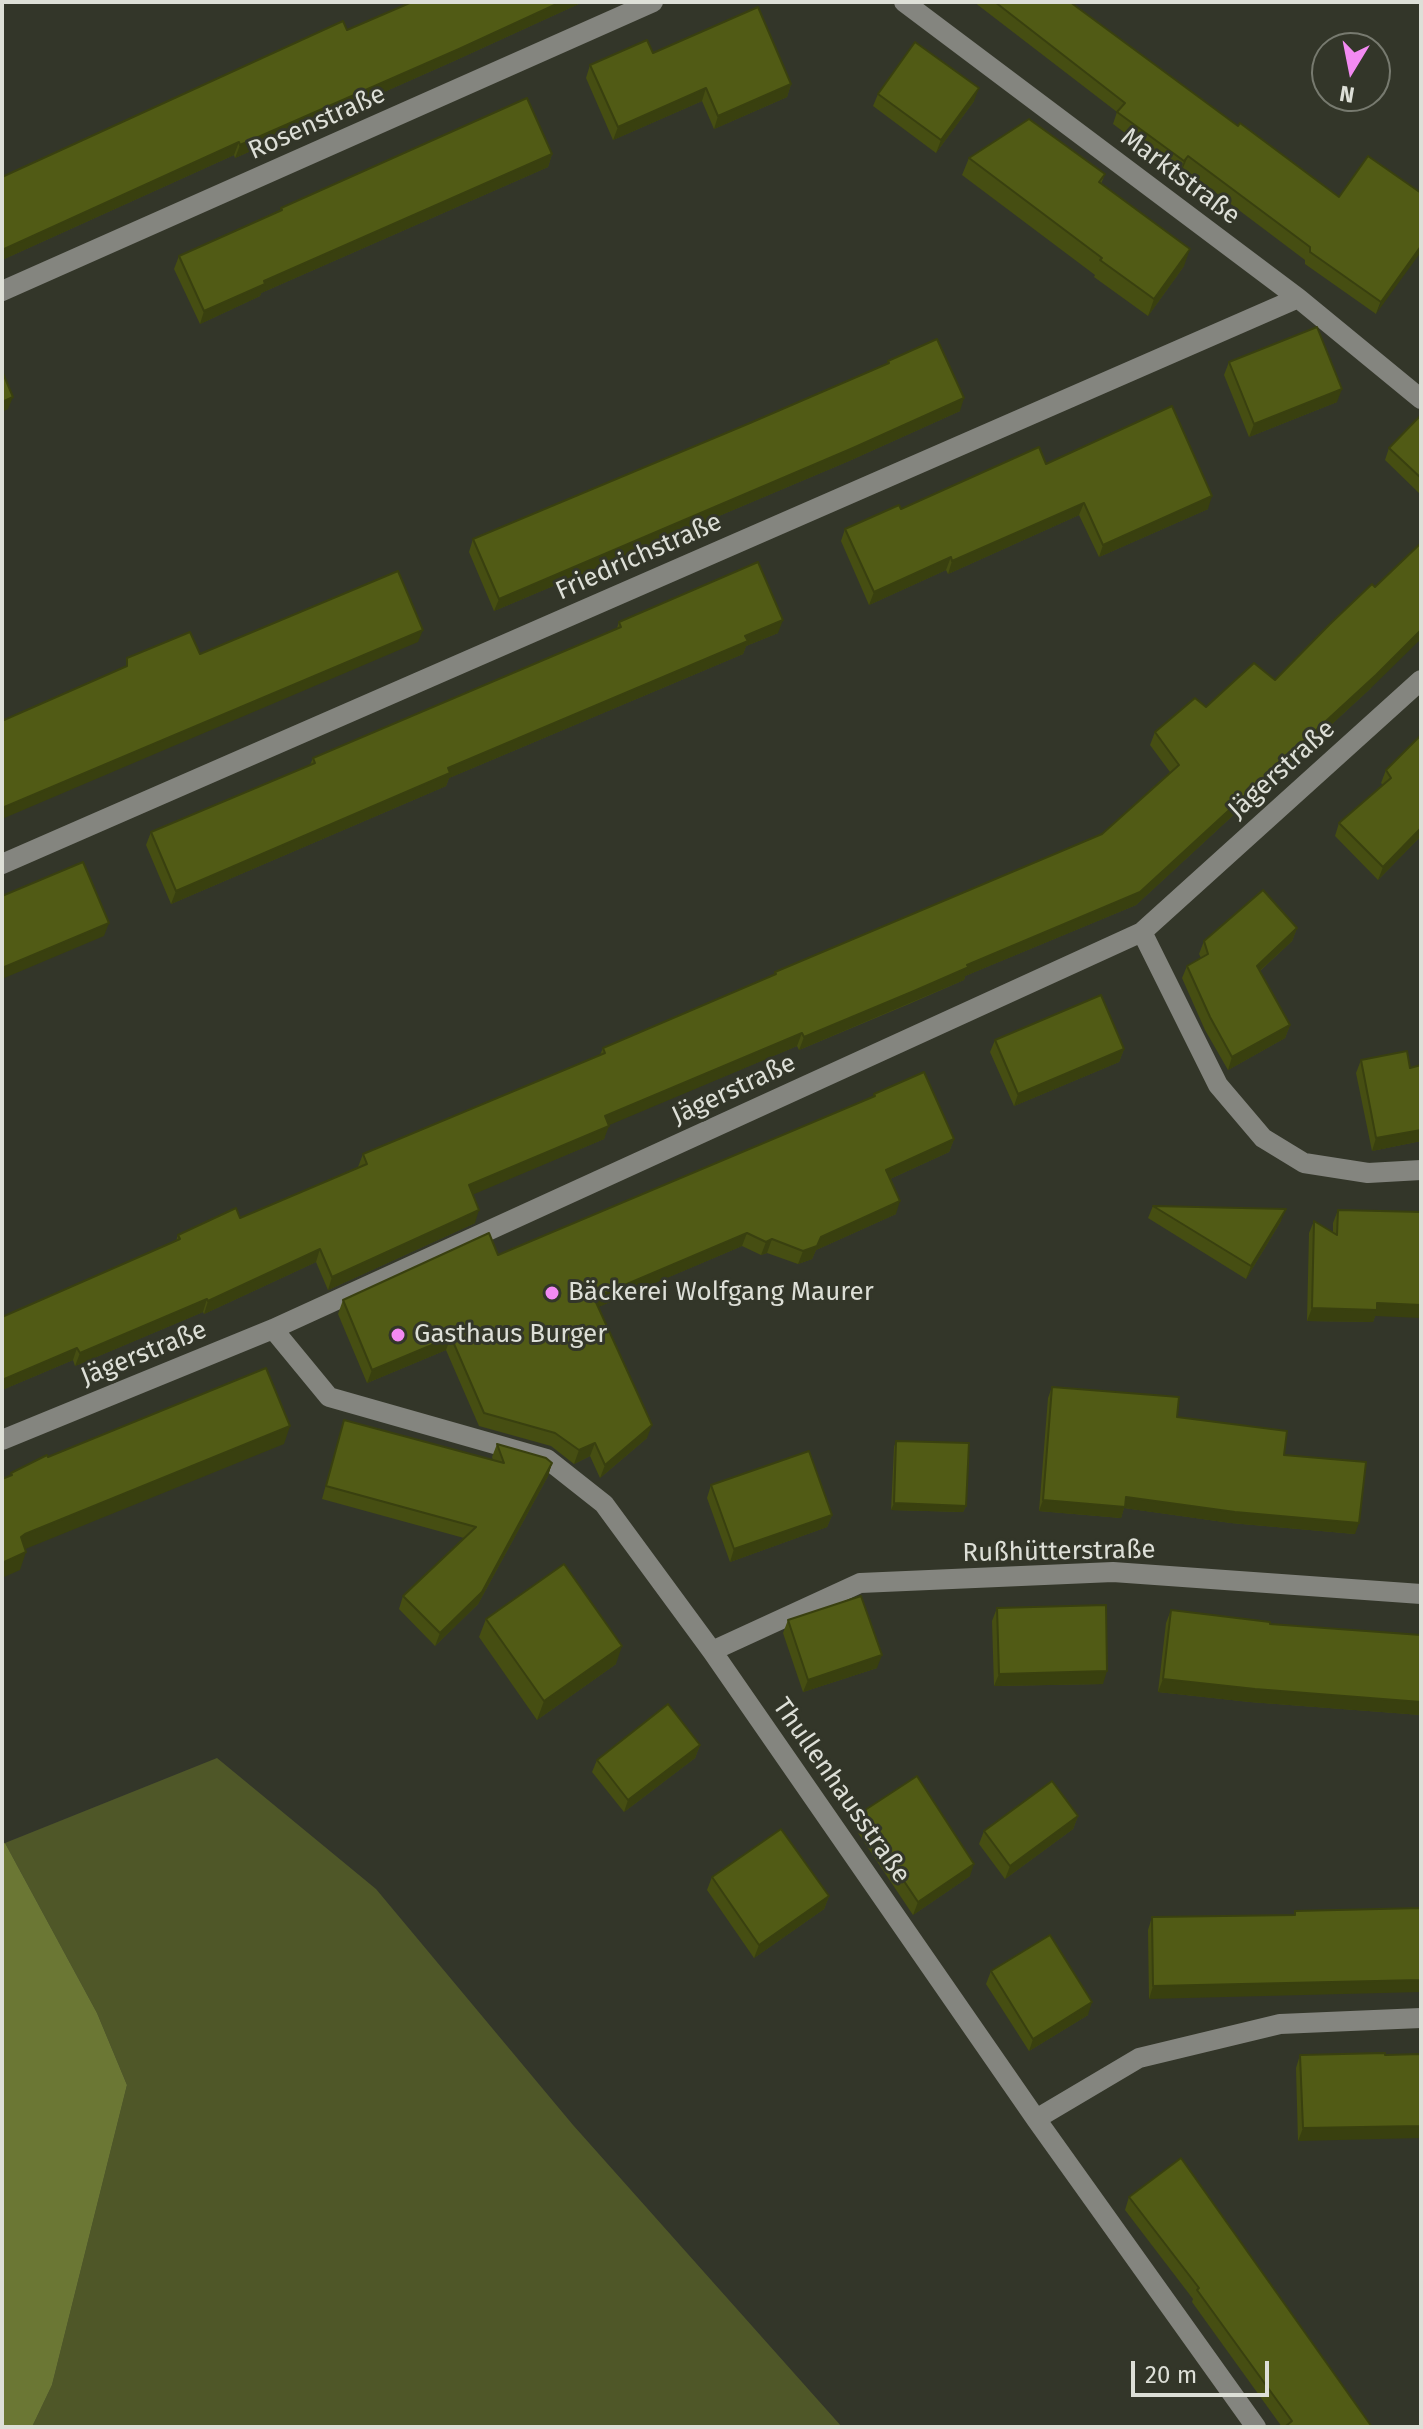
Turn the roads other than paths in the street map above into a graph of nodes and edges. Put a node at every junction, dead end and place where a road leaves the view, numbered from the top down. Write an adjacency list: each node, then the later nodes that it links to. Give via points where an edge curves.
1 (653, 2): 3 (street, Rosenstraße)
2 (904, 2): 4 (street, Marktstraße)
3 (2, 291)
4 (1298, 298): 5 (street, Marktstraße); 7 (street, Friedrichstraße)
5 (1421, 399)
6 (1421, 680): 8 (street, Jägerstraße)
7 (2, 864)
8 (1142, 932): 9 (street, via 1218,1085 1263,1138 1304,1163 1368,1173); 10 (street, Jägerstraße)
9 (1421, 1170)
10 (273, 1329): 11 (street, Jägerstraße); 13 (street, Thullenhausstraße, via 329,1397 547,1459 604,1504)
11 (2, 1440)
12 (1421, 1594): 13 (street, Rußhütterstraße, via 1113,1572 860,1583)
13 (712, 1651): 15 (street, Thullenhausstraße)
14 (1421, 2018): 15 (street, via 1280,2024 1139,2058)
15 (1036, 2119): 16 (street, Thullenhausstraße)
16 (1256, 2427)

